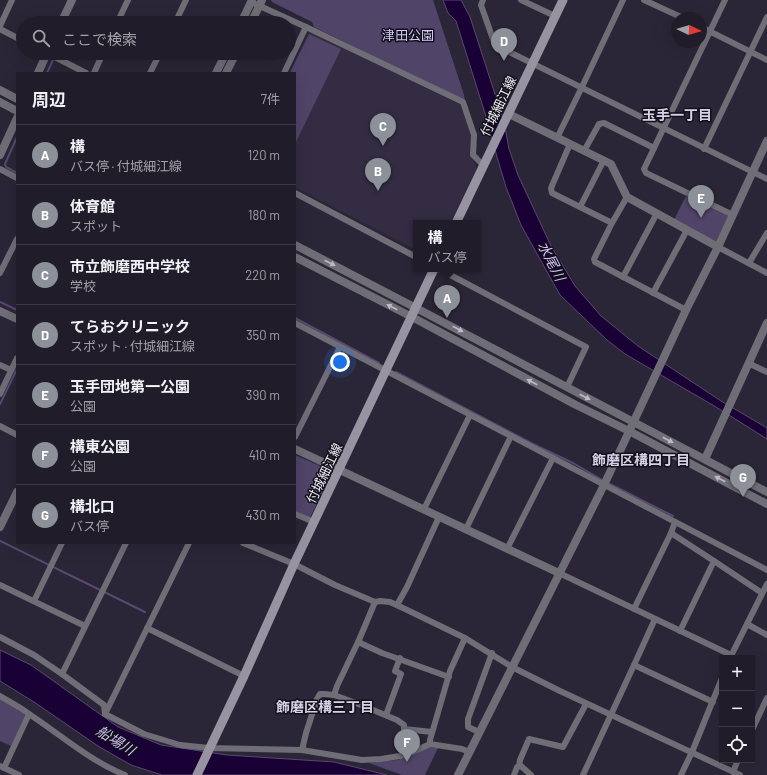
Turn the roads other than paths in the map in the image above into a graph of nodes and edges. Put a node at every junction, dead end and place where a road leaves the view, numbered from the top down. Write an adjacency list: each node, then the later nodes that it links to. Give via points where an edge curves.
1 (12, 0): 23 (street)
2 (72, 0): 14 (street)
3 (128, 0): 15 (street)
4 (186, 0): 16 (street)
5 (483, 0): 38 (street, via 481,6 495,46)
6 (521, 0): 20 (street)
7 (563, 0): 20 (main road, 付城細江線)
8 (623, 0): 46 (street)
9 (644, 0): 13 (street)
10 (724, 0): 26 (street)
11 (250, 1): 12 (street); 17 (street)
12 (260, 3): 18 (street); 19 (street)
13 (671, 12)
14 (64, 16)
15 (121, 16)
16 (178, 16)
17 (244, 16)
18 (254, 16)
19 (285, 16)
20 (555, 16): 38 (main road, 付城細江線)
21 (767, 17): 29 (street)
22 (296, 22): 24 (street)
23 (0, 27): 27 (street)
24 (306, 27): 28 (street); 62 (street, via 463,102 474,136 473,155)
25 (707, 29): 26 (street)
26 (710, 31): 29 (street); 53 (street)
27 (16, 36)
28 (296, 48)
29 (750, 52): 37 (street); 58 (street)
30 (44, 60): 39 (street)
31 (61, 60): 40 (street)
32 (100, 60): 41 (street)
33 (156, 60): 42 (street)
34 (222, 60): 43 (street)
35 (232, 60): 44 (street)
36 (290, 60): 45 (street)
37 (767, 60)
38 (532, 64): 46 (street); 51 (main road, 付城細江線)
39 (38, 72)
40 (84, 72)
41 (94, 72)
42 (150, 72)
43 (216, 72)
44 (226, 72)
45 (284, 72)
46 (581, 89): 53 (street); 54 (street)
47 (0, 90): 48 (street)
48 (16, 98)
49 (0, 102): 50 (street)
50 (16, 110)
51 (509, 114): 54 (street); 62 (main road, 付城細江線)
52 (16, 120): 60 (street)
53 (663, 128): 57 (street); 58 (street)
54 (557, 138): 56 (street)
55 (767, 141): 64 (street)
56 (570, 144): 59 (street); 69 (street, via 551,188 552,193)
57 (654, 148): 59 (street, via 604,123 599,124); 71 (street, via 644,169 646,173)
58 (704, 149): 64 (street)
59 (584, 151): 61 (street)
60 (0, 155)
61 (604, 160): 68 (street, via 611,164); 69 (street)
62 (483, 165): 72 (main road, 付城細江線)
63 (0, 169): 65 (street)
64 (753, 172): 66 (street); 71 (street)
65 (16, 177)
66 (767, 179)
67 (296, 194): 79 (street)
68 (627, 197): 70 (street); 73 (street)
69 (580, 207): 73 (street)
70 (657, 213): 74 (street); 86 (street)
71 (733, 215): 78 (street)
72 (457, 220)
73 (612, 223): 86 (street, via 594,259 595,262)
74 (687, 230): 78 (street); 87 (street)
75 (767, 233): 81 (street)
76 (16, 241): 84 (street)
77 (296, 246): 88 (street, one-way to 88)
78 (718, 247): 81 (street); 89 (street)
79 (413, 255)
80 (296, 258): 91 (street, one-way to 80)
81 (749, 263): 85 (street)
82 (433, 272): 88 (main road, 付城細江線)
83 (445, 272): 102 (street, via 586,347)
84 (0, 273)
85 (767, 273)
86 (623, 277): 87 (street)
87 (653, 293): 89 (street)
88 (416, 308): 91 (main road, 付城細江線); 102 (street, one-way to 102)
89 (686, 310): 105 (street)
90 (0, 311): 92 (street)
91 (412, 317): 100 (main road, 付城細江線); 107 (street, one-way to 91)
92 (16, 319)
93 (767, 323): 97 (street)
94 (296, 324): 95 (street)
95 (340, 347): 100 (street); 109 (street)
96 (16, 360): 99 (street)
97 (748, 363): 101 (street); 113 (street)
98 (0, 365): 99 (street)
99 (11, 370): 103 (street)
100 (386, 371): 104 (street); 114 (main road, 付城細江線)
101 (767, 372)
102 (567, 387): 105 (street, one-way to 105)
103 (0, 394)
104 (470, 416): 110 (street); 119 (street)
105 (634, 422): 107 (street); 113 (street, one-way to 113)
106 (0, 426): 108 (street)
107 (629, 431): 115 (street); 118 (street, one-way to 107)
108 (16, 434)
109 (296, 435)
110 (512, 436): 112 (street); 125 (street)
111 (296, 449): 114 (street)
112 (553, 458): 115 (street); 131 (street)
113 (705, 459): 116 (street)
114 (340, 470): 119 (street); 122 (main road, 付城細江線)
115 (604, 485): 123 (street); 135 (street)
116 (767, 492)
117 (16, 494): 124 (street)
118 (767, 504)
119 (424, 509): 121 (street)
120 (296, 514): 122 (street)
121 (439, 517): 125 (street); 141 (street)
122 (314, 522): 133 (main road, 付城細江線)
123 (675, 522): 126 (street); 134 (street)
124 (0, 527)
125 (466, 529): 131 (street)
126 (671, 534): 132 (street); 142 (street)
127 (62, 544): 139 (street)
128 (126, 544): 145 (street)
129 (188, 544): 146 (street)
130 (245, 544): 133 (street)
131 (507, 549): 135 (street)
132 (714, 562): 138 (street); 147 (street)
133 (294, 564): 140 (street); 159 (main road, 付城細江線)
134 (767, 570)
135 (559, 573): 142 (street); 157 (street)
136 (767, 584): 138 (street)
137 (0, 585): 139 (street)
138 (762, 593): 144 (street)
139 (34, 601): 145 (street)
140 (375, 602): 141 (street, via 385,601); 151 (street)
141 (397, 605): 150 (street)
142 (634, 609): 143 (street)
143 (655, 619): 147 (street); 156 (street)
144 (747, 624): 148 (street); 154 (street)
145 (85, 626): 158 (street)
146 (147, 628): 159 (street); 168 (street)
147 (680, 631): 153 (street)
148 (767, 635)
149 (0, 637): 158 (street)
150 (465, 638): 152 (street); 160 (street)
151 (358, 642): 155 (street); 162 (street)
152 (492, 653): 157 (street); 174 (street, via 468,718 468,727)
153 (729, 655)
154 (732, 655)
155 (400, 658): 160 (street); 169 (street, via 395,671 401,674)
156 (634, 665): 165 (street); 170 (street)
157 (512, 666): 166 (street); 174 (street)
158 (62, 674): 168 (street, via 104,705)
159 (244, 676): 176 (main road, 付城細江線)
160 (448, 677): 173 (street)
161 (719, 685): 165 (street)
162 (334, 695): 169 (street); 177 (street, via 320,694)
163 (0, 696): 167 (street)
164 (767, 698): 171 (street)
165 (712, 702): 179 (street)
166 (586, 704): 170 (street); 182 (street, via 563,747 528,739)
167 (29, 714): 183 (street); 186 (street, via 79,749)
168 (105, 714): 176 (street, via 144,734 180,745)
169 (386, 715): 172 (street, via 404,725)
170 (611, 716): 179 (street); 191 (street)
171 (753, 727)
172 (404, 729): 173 (street); 180 (street)
173 (432, 732): 175 (street)
174 (479, 732): 178 (street)
175 (430, 744): 178 (street); 180 (street)
176 (209, 750): 177 (street); 187 (main road, 付城細江線)
177 (302, 750): 180 (street, via 362,760)
178 (469, 752): 188 (street)
179 (692, 752): 184 (street); 192 (street)
180 (406, 755)
181 (736, 763): 184 (street)
182 (519, 766): 189 (street); 190 (street)
183 (2, 767): 185 (street)
184 (732, 772): 193 (street)
185 (19, 775)
186 (125, 775)
187 (197, 775)
188 (458, 775)
189 (514, 775)
190 (531, 775)
191 (583, 775)
192 (682, 775)
193 (740, 775)

